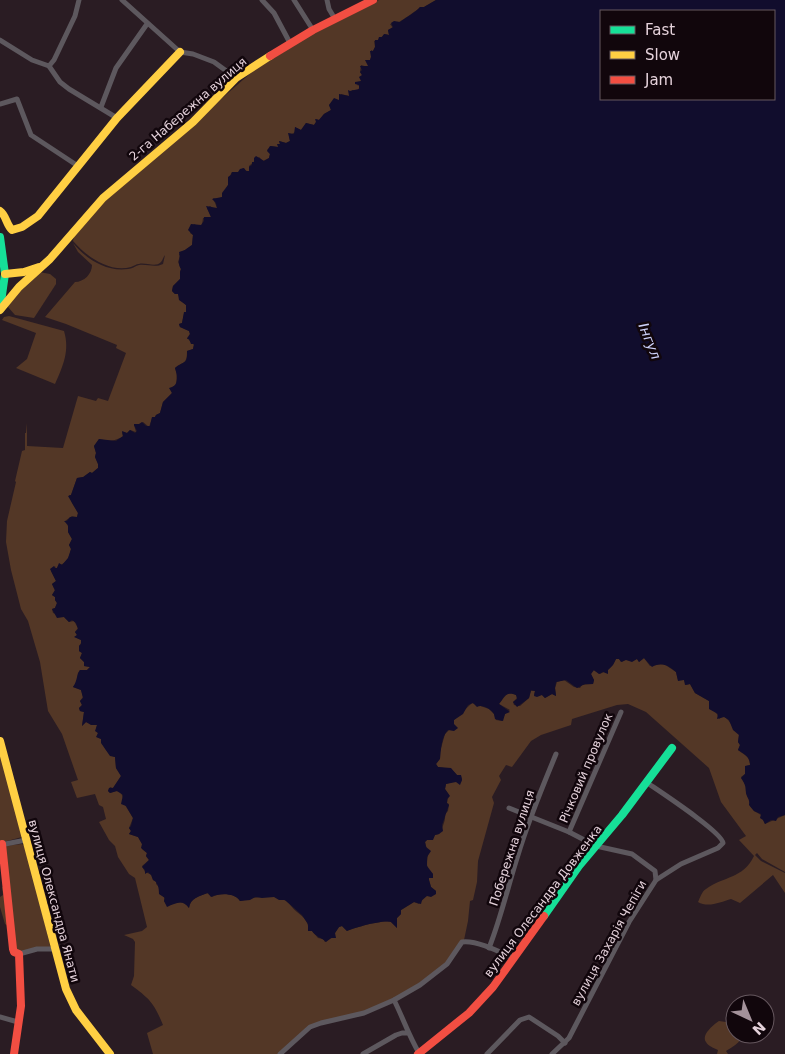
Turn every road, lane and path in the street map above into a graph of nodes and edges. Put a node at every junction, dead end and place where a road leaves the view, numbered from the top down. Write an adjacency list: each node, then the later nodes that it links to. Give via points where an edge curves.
1 (78, 0): 13 (street, via 75,16)
2 (122, 0): 8 (street)
3 (262, 0): 11 (street, via 274,13)
4 (294, 0): 9 (street)
5 (327, 0): 7 (street)
6 (373, 0): 7 (street, 2-га Набережна вулиця)
7 (335, 19): 9 (street, 2-га Набережна вулиця)
8 (147, 24): 12 (street); 16 (street, via 116,68)
9 (313, 30): 11 (street, 2-га Набережна вулиця)
10 (0, 40): 13 (street, via 32,60)
11 (290, 43): 14 (street, 2-га Набережна вулиця)
12 (180, 52): 14 (street, via 214,62); 17 (street)
13 (49, 66): 16 (street, via 60,82)
14 (236, 78): 21 (street, 2-га Набережна вулиця, via 192,122 103,198)
15 (0, 104): 18 (street, via 17,99 30,133)
16 (101, 107): 17 (street)
17 (117, 118): 18 (street)
18 (78, 166): 19 (street, via 39,215 22,227 9,229)
19 (0, 211)
20 (0, 237): 22 (street)
21 (43, 266): 22 (street); 23 (street, 2-га Набережна вулиця, via 18,287)
22 (5, 274): 23 (street)
23 (0, 310)
24 (621, 712): 31 (street, Річковий провулок)
25 (0, 742): 32 (street, вулиця Олександра Янати)
26 (672, 748): 28 (street, вулиця Олесандра Довженка)
27 (556, 754): 30 (street, Побережна вулиця)
28 (646, 782): 34 (street, вулиця Олесандра Довженка); 35 (street, вулиця Захарія Чепіги, via 721,837 723,844)
29 (509, 808): 30 (street)
30 (530, 816): 31 (street); 36 (street, Побережна вулиця, via 501,918)
31 (569, 832): 34 (street)
32 (26, 840): 33 (street); 37 (street, вулиця Олександра Янати)
33 (1, 845): 38 (street, via 13,949)
34 (596, 846): 35 (street, via 636,856 655,871); 39 (street, вулиця Олесандра Довженка)
35 (656, 880): 44 (street, вулиця Захарія Чепіги, via 629,922)
36 (489, 948): 39 (street); 40 (street, via 462,942 442,969)
37 (54, 949): 38 (street); 47 (street, вулиця Олександра Янати, via 71,1002)
38 (19, 954): 42 (street, via 21,999)
39 (513, 958): 49 (street, вулиця Олесандра Довженка, via 479,1004)
40 (394, 1000): 43 (street); 45 (street, via 356,1016 317,1024)
41 (0, 1017): 42 (street)
42 (18, 1022): 46 (street)
43 (407, 1034): 48 (street, via 396,1035); 49 (street)
44 (565, 1042): 50 (street, via 529,1017 520,1020); 51 (street, вулиця Захарія Чепіги)
45 (282, 1053)
46 (14, 1054)
47 (110, 1054)
48 (363, 1054)
49 (418, 1054)
50 (487, 1054)
51 (554, 1054)

